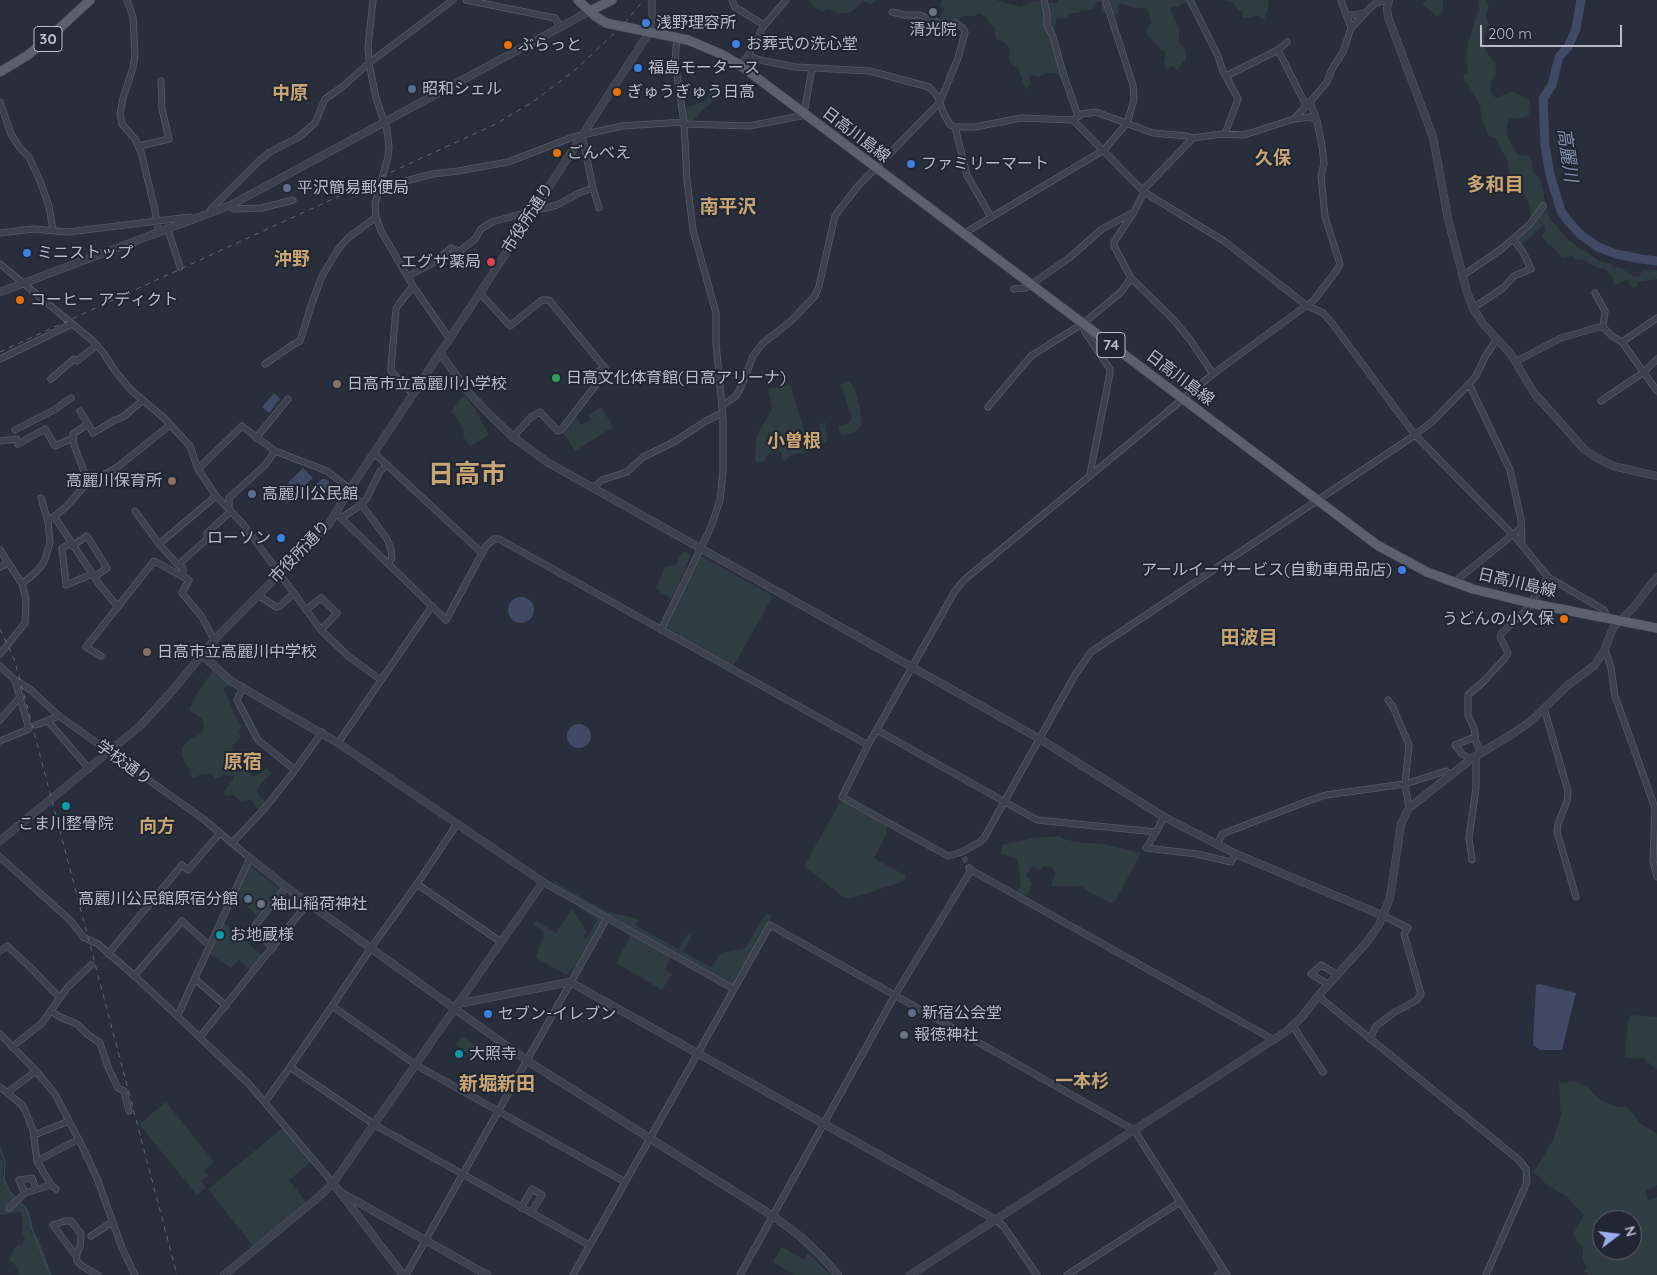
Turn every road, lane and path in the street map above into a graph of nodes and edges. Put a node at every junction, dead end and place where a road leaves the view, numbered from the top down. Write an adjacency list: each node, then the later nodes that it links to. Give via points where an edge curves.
1 (90, 0): 31 (main road, 30, via 50,38)
2 (127, 0): 48 (street, via 133,17 135,56 120,114 122,124)
3 (373, 0): 28 (street)
4 (453, 0): 28 (street)
5 (466, 0): 21 (street, via 555,18)
6 (578, 0): 16 (main road, 日高川島線 / 74)
7 (612, 0): 16 (main road)
8 (652, 0): 23 (street)
9 (732, 0): 20 (street, via 735,7)
10 (786, 0): 20 (street)
11 (1044, 0): 38 (street, via 1047,26 1053,37)
12 (1190, 0): 32 (street)
13 (1341, 0): 19 (street)
14 (1388, 0): 18 (street, via 1376,3); 73 (street, via 1388,17 1433,137)
15 (1106, 2): 43 (street, via 1133,85 1134,100)
16 (590, 11): 21 (street); 23 (main road, 日高川島線 / 74, via 606,23)
17 (892, 12): 35 (street, via 920,15 945,26 955,22 963,28 965,32 958,58)
18 (1366, 12): 19 (street); 22 (street)
19 (1347, 15): 22 (street)
20 (764, 25): 27 (street)
21 (560, 27): 40 (street)
22 (1351, 28): 36 (street, via 1327,82)
23 (650, 31): 24 (main road, 日高川島線 / 74); 46 (street, 市役所通り)
24 (676, 36): 29 (main road, 日高川島線 / 74, via 716,51); 42 (street, via 675,62)
25 (1287, 42): 26 (street)
26 (1278, 50): 32 (street); 36 (street)
27 (748, 56): 29 (street); 30 (street, via 764,62)
28 (369, 63): 40 (street); 60 (street, via 325,99 315,123 299,137 260,160 211,209)
29 (740, 65): 37 (main road, 日高川島線 / 74)
30 (812, 68): 35 (street, via 870,71 918,83 934,92); 37 (street)
31 (0, 72)
32 (1226, 76): 45 (street, via 1238,99)
33 (161, 81): 48 (street, via 162,109 169,138)
34 (0, 102): 65 (street, via 11,134 29,157 40,181)
35 (940, 102): 44 (street, via 950,125); 50 (street)
36 (1308, 104): 39 (street); 41 (street)
37 (804, 113): 42 (street, via 749,126); 50 (main road, 日高川島線 / 74)
38 (1075, 118): 43 (street, via 1096,112); 44 (street, via 1021,118 975,127); 49 (street)
39 (1294, 119): 41 (street, via 1310,117); 45 (street, via 1252,133)
40 (383, 122): 51 (street, via 389,146); 55 (street)
41 (1317, 122): 83 (street, via 1324,164 1321,176 1325,217 1340,264 1314,300)
42 (684, 123): 46 (street, via 622,126); 109 (street, via 693,230 716,313)
43 (1128, 123): 47 (street, via 1153,133); 49 (street)
44 (955, 127): 62 (street, via 967,175)
45 (1225, 134): 47 (street)
46 (582, 135): 51 (street, via 508,162 432,174); 52 (street); 58 (street, 市役所通り)
47 (1193, 138): 53 (street)
48 (139, 146): 64 (street)
49 (1104, 150): 53 (street); 62 (street)
50 (875, 168): 69 (main road, 日高川島線 / 74); 109 (street, via 835,216 815,296 762,344 753,356 736,396)
51 (380, 188): 61 (street, via 375,204)
52 (593, 188): 57 (street); 58 (street, via 558,206)
53 (1144, 191): 59 (street); 83 (street, via 1224,241)
54 (293, 200): 55 (street, via 262,208 233,209)
55 (231, 205): 60 (street)
56 (1543, 206): 70 (street)
57 (599, 208)
58 (534, 209): 74 (street, via 492,222 460,251 451,248); 81 (street, 市役所通り)
59 (1134, 212): 75 (street, via 1114,242); 77 (street, via 1102,229)
60 (211, 213): 63 (street)
61 (376, 217): 74 (street); 97 (street, via 339,248 322,276 300,342)
62 (990, 217): 69 (street)
63 (193, 220): 64 (street, via 190,217); 66 (street)
64 (157, 222): 65 (street, via 68,232); 68 (street)
65 (53, 230): 67 (street)
66 (168, 230): 68 (street); 72 (street)
67 (0, 233)
68 (159, 233): 76 (street)
69 (963, 234): 77 (main road, 日高川島線 / 74)
70 (1513, 239): 73 (street); 84 (street, via 1524,252 1531,269 1514,276 1503,288)
71 (0, 264): 76 (street)
72 (180, 267)
73 (1462, 276): 84 (street)
74 (408, 278): 78 (street)
75 (1131, 278): 87 (street, via 1121,292); 99 (street, via 1174,320)
76 (24, 283): 80 (street); 86 (street)
77 (1031, 285): 79 (street); 87 (main road, 日高川島線 / 74)
78 (413, 286): 89 (street); 103 (street, via 396,309 391,367 391,371)
79 (1014, 289)
80 (0, 292)
81 (480, 293): 89 (street, 市役所通り); 117 (street, via 510,326 542,300 549,300 605,368 595,374 599,381 561,430 540,412)
82 (1596, 293): 88 (street, via 1605,310)
83 (1306, 305): 99 (street); 116 (street, via 1323,313 1332,323)
84 (1473, 308): 90 (street)
85 (1657, 318): 91 (street)
86 (72, 324): 92 (street); 94 (street)
87 (1082, 324): 106 (main road, 日高川島線 / 74); 110 (street, via 1031,356); 125 (street, via 1110,370)
88 (1603, 327): 91 (street); 96 (street, via 1561,338)
89 (449, 338): 93 (street, 市役所通り)
90 (1496, 340): 96 (street); 101 (street)
91 (1622, 342): 98 (street)
92 (97, 345): 100 (street); 107 (street)
93 (440, 353): 103 (street, 市役所通り); 117 (street, via 468,392)
94 (0, 358)
95 (1657, 359): 98 (street)
96 (1516, 362): 126 (street, via 1534,393 1591,454 1613,466)
97 (264, 364)
98 (1644, 372): 102 (street); 108 (street)
99 (1213, 374): 106 (street)
100 (51, 379)
101 (1469, 384): 116 (street); 139 (street, via 1510,470)
102 (1657, 391)
103 (413, 394): 122 (street, 市役所通り)
104 (70, 398): 115 (street)
105 (288, 399): 119 (street)
106 (1182, 399): 125 (street); 132 (main road, 日高川島線 / 74)
107 (142, 401): 113 (street, via 123,417 93,433); 114 (street)
108 (1601, 401)
109 (722, 406): 112 (street)
110 (988, 407)
111 (80, 411): 113 (street)
112 (722, 413): 128 (street, via 644,458 627,472 602,480); 144 (street, via 722,486 716,512)
113 (88, 424): 118 (street)
114 (170, 424): 124 (street, via 190,446); 127 (street, via 115,469)
115 (15, 430)
116 (1415, 435): 132 (street); 140 (street)
117 (513, 436): 128 (street, via 547,462)
118 (72, 438): 120 (street, via 55,446 45,429 17,441); 127 (street)
119 (256, 438): 121 (street); 124 (street, via 242,426)
120 (0, 441)
121 (276, 451): 129 (street, via 327,471); 134 (street, via 229,498)
122 (374, 453): 123 (street); 129 (street, 市役所通り)
123 (388, 465): 133 (street, via 380,471); 146 (street)
124 (198, 469): 130 (street)
125 (1090, 474): 175 (street, via 964,580)
126 (1657, 476)
127 (88, 482): 136 (street)
128 (593, 488): 144 (street)
129 (350, 489): 133 (street); 137 (street, 市役所通り)
130 (216, 496): 134 (street); 142 (street)
131 (41, 498): 138 (street)
132 (1317, 500): 156 (main road, 日高川島線 / 74, via 1377,545); 189 (street, via 1091,652)
133 (361, 505): 137 (street); 149 (street, via 387,539 392,558)
134 (230, 510): 148 (street, via 207,533 207,539); 151 (street)
135 (135, 511): 142 (street)
136 (54, 516): 138 (street); 141 (street)
137 (339, 516): 149 (street); 151 (street, 市役所通り)
138 (48, 520): 157 (street, via 50,543 44,562)
139 (1521, 528): 140 (street); 143 (street)
140 (1512, 536): 143 (street); 156 (street)
141 (72, 544): 152 (street); 152 (street, via 87,536 107,568); 152 (street, via 62,548 66,585)
142 (159, 544): 148 (street)
143 (1522, 545): 154 (street)
144 (701, 548): 168 (street); 175 (street)
145 (0, 550): 147 (street)
146 (482, 553): 162 (street, via 446,620); 168 (street, via 494,539 499,539)
147 (8, 563): 150 (street); 157 (street)
148 (178, 564): 153 (street, via 184,568)
149 (388, 564): 162 (street)
150 (0, 568)
151 (280, 573): 158 (street); 159 (street, 市役所通り)
152 (93, 575): 161 (street)
153 (183, 577): 161 (street, via 154,561); 169 (street, via 189,580 182,592 202,617)
154 (1548, 577): 160 (street); 164 (street, via 1604,610)
155 (1657, 577): 165 (street)
156 (1453, 582): 160 (main road, 日高川島線 / 74)
157 (22, 584): 171 (street, via 26,599 25,623)
158 (294, 593): 159 (street, via 276,607); 163 (street)
159 (258, 595): 169 (street, 市役所通り)
160 (1530, 603): 164 (main road, 日高川島線 / 74); 188 (street, via 1501,634 1508,653 1505,658 1468,695 1468,715)
161 (117, 606): 173 (street, via 86,647)
162 (432, 606): 177 (street)
163 (306, 610): 167 (street); 167 (street, via 321,598 337,613)
164 (1608, 618): 165 (main road, 日高川島線 / 74)
165 (1622, 620): 166 (main road, 日高川島線 / 74); 170 (street, via 1613,628)
166 (1657, 628)
167 (321, 630): 177 (street, via 348,656)
168 (661, 630): 192 (street)
169 (214, 640): 172 (street, 市役所通り)
170 (1605, 649): 181 (street, via 1595,665); 212 (street, via 1612,668 1615,696 1655,808 1653,861)
171 (0, 654)
172 (201, 654): 178 (street); 193 (street, 市役所通り, via 147,719)
173 (101, 656)
174 (0, 666): 176 (street, 学校通り)
175 (912, 668): 186 (street); 189 (street)
176 (15, 680): 179 (street); 182 (street, 学校通り)
177 (381, 680): 191 (street)
178 (243, 687): 187 (street); 196 (street, via 236,700 258,740)
179 (20, 697): 183 (street); 190 (street, via 28,729)
180 (1388, 700): 198 (street, via 1409,745)
181 (1544, 708): 194 (street, via 1517,731); 216 (street, via 1568,791 1557,832)
182 (59, 716): 184 (street); 193 (street, 学校通り)
183 (0, 720)
184 (48, 721): 185 (street); 195 (street)
185 (36, 725)
186 (876, 730): 192 (street); 199 (street)
187 (322, 732): 191 (street); 196 (street)
188 (1476, 737): 194 (street); 194 (street, via 1455,745 1462,754)
189 (1040, 740): 199 (street); 201 (street)
190 (0, 741)
191 (338, 743): 202 (street)
192 (868, 745): 199 (street, via 842,797 943,854 963,854 984,838)
193 (109, 752): 195 (street, 市役所通り); 204 (street, 学校通り)
194 (1476, 756): 197 (street); 211 (street, via 1476,788 1469,838)
195 (89, 769): 205 (street, 市役所通り)
196 (295, 770): 206 (street)
197 (1451, 774): 198 (street, via 1446,771); 200 (street)
198 (1405, 784): 200 (street); 207 (street, via 1308,801 1222,834)
199 (1005, 802): 203 (street, via 1045,822)
200 (1409, 808): 218 (street, via 1401,824 1390,898)
201 (1164, 817): 203 (street); 207 (street)
202 (457, 824): 213 (street); 214 (street)
203 (1156, 832): 208 (street, via 1146,848 1231,862)
204 (220, 833): 206 (street, 学校通り); 225 (street, via 188,870 182,865)
205 (0, 841)
206 (232, 843): 210 (street, 学校通り)
207 (1217, 844): 208 (street)
208 (1236, 854): 218 (street)
209 (0, 857): 225 (street, via 71,920 83,936)
210 (250, 858): 215 (street); 221 (street)
211 (1472, 860)
212 (1657, 877)
213 (543, 882): 219 (street); 220 (street)
214 (417, 884): 220 (street); 223 (street)
215 (286, 887): 217 (street); 222 (street, via 253,928)
216 (1576, 897)
217 (308, 903): 222 (street); 223 (street)
218 (1384, 916): 227 (street, via 1373,935); 244 (street, via 1408,928 1404,934 1421,994 1417,1000 1376,1026)
219 (606, 918): 230 (street); 232 (street)
220 (501, 942): 238 (street)
221 (210, 946): 228 (street, via 182,921); 229 (street)
222 (273, 948): 236 (street)
223 (371, 948): 237 (street); 238 (street)
224 (0, 951): 235 (street, via 7,946)
225 (108, 954): 228 (street)
226 (90, 965): 235 (street)
227 (1338, 975): 231 (street); 231 (street, via 1321,964 1311,974)
228 (134, 976): 240 (street)
229 (195, 979): 236 (street); 240 (street)
230 (570, 982): 238 (street); 247 (street); 248 (street)
231 (1329, 985): 234 (street)
232 (734, 989): 233 (street, via 770,925); 247 (street)
233 (895, 995): 245 (street, via 970,869); 260 (street); 261 (street)
234 (1318, 996): 241 (street); 244 (street)
235 (59, 998): 239 (street)
236 (226, 1006): 242 (street)
237 (332, 1006): 249 (street); 250 (street)
238 (456, 1006): 248 (street); 249 (street)
239 (51, 1011): 246 (street, via 42,1023); 256 (street, via 77,1024 100,1043 118,1088 124,1091)
240 (178, 1015): 242 (street)
241 (1293, 1026): 245 (street); 252 (street)
242 (200, 1037): 255 (street)
243 (1, 1038): 246 (street)
244 (1370, 1039): 298 (street, via 1526,1168 1527,1182)
245 (1274, 1040): 261 (street)
246 (12, 1047): 251 (street)
247 (697, 1053): 260 (street); 263 (street)
248 (526, 1060): 257 (street); 263 (street)
249 (416, 1065): 257 (street); 259 (street)
250 (290, 1067): 255 (street); 259 (street)
251 (36, 1071): 254 (street); 258 (street, via 55,1094)
252 (1323, 1072)
253 (0, 1087): 254 (street)
254 (7, 1093): 262 (street, via 25,1110)
255 (265, 1102): 268 (street)
256 (129, 1111)
257 (498, 1111): 266 (street); 267 (street)
258 (69, 1121): 262 (street); 264 (street)
259 (374, 1125): 266 (street); 268 (street)
260 (824, 1125): 278 (street); 279 (street)
261 (1134, 1130): 274 (street); 279 (street)
262 (34, 1135): 265 (street)
263 (650, 1138): 267 (street); 278 (street)
264 (79, 1140): 265 (street); 280 (street)
265 (36, 1161): 269 (street)
266 (462, 1175): 276 (street); 282 (street)
267 (625, 1182): 283 (street)
268 (333, 1183): 272 (street); 288 (street)
269 (50, 1185): 270 (street); 271 (street)
270 (36, 1189): 273 (street); 273 (street, via 32,1178 19,1180)
271 (56, 1189)
272 (340, 1192): 282 (street); 289 (street)
273 (24, 1193): 275 (street)
274 (1180, 1202): 285 (street); 296 (street)
275 (9, 1208)
276 (521, 1208): 277 (street); 277 (street, via 532,1189 542,1195)
277 (531, 1213): 283 (street)
278 (774, 1216): 292 (street); 293 (street, via 815,1250)
279 (996, 1220): 294 (street); 295 (street)
280 (112, 1222): 281 (street); 287 (street)
281 (91, 1236)
282 (425, 1241): 289 (street); 290 (street)
283 (589, 1245): 291 (street)
284 (76, 1256): 284 (street, via 59,1232 53,1225 71,1222 81,1234); 286 (street, via 82,1266)
285 (1226, 1273): 297 (street)
286 (98, 1275)
287 (135, 1275)
288 (224, 1275)
289 (405, 1275)
290 (487, 1275)
291 (573, 1275)
292 (740, 1275)
293 (838, 1275)
294 (910, 1275)
295 (1037, 1275)
296 (1067, 1275)
297 (1217, 1275)
298 (1486, 1275)

